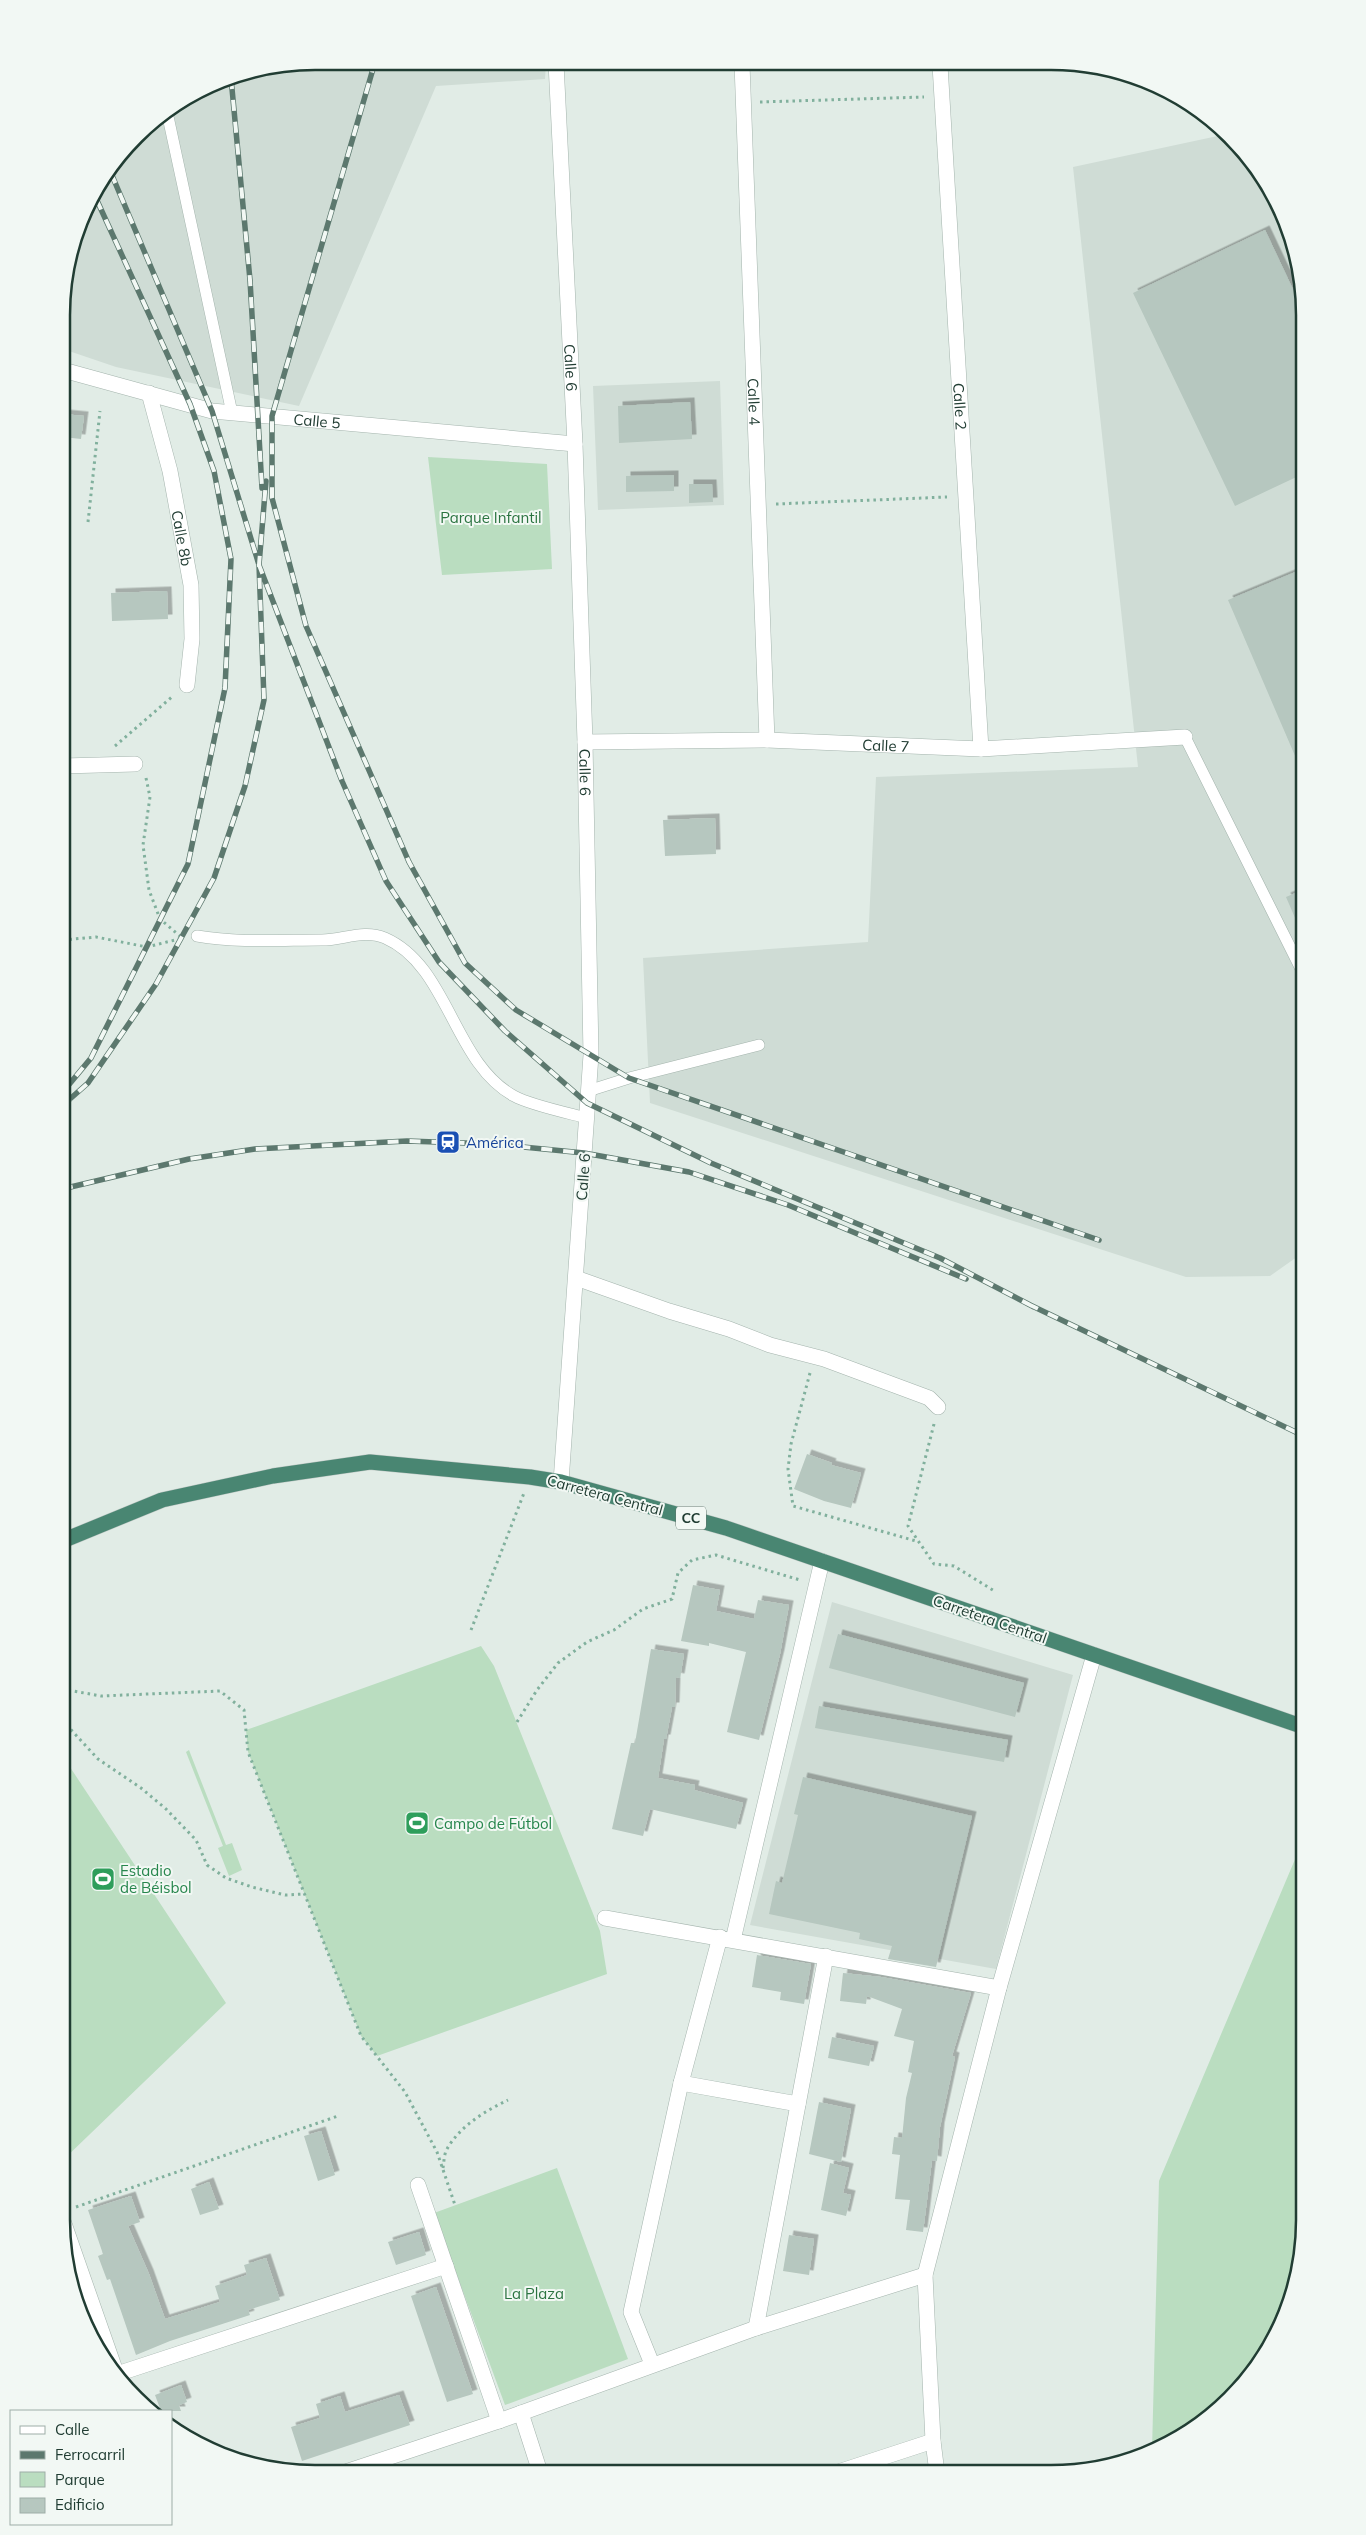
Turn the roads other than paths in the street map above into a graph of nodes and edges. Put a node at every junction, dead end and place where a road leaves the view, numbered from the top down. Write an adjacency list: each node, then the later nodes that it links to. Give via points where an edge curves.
1 (556, 70): 8 (street, Calle 6)
2 (742, 70): 11 (street, Calle 4)
3 (940, 70): 13 (street, Calle 2)
4 (169, 119): 7 (lane)
5 (70, 372): 6 (street, Calle 5)
6 (149, 393): 7 (street, Calle 5, via 212,411); 9 (street, Calle 8b, via 170,471 191,585 192,639)
7 (232, 413): 8 (street, Calle 5)
8 (575, 444): 12 (street, Calle 6)
9 (187, 685)
10 (1186, 737): 13 (street, Calle 7); 17 (lane)
11 (767, 740): 12 (street, Calle 7); 13 (street, Calle 7)
12 (585, 742): 19 (street, Calle 6, via 591,1055)
13 (981, 749)
14 (135, 764): 15 (street)
15 (70, 766)
16 (188, 937): 20 (lane, via 275,941 324,940 354,934 383,937 403,948 427,976 445,1001 461,1038 482,1070 514,1096)
17 (1296, 961)
18 (759, 1045): 19 (lane, via 629,1078)
19 (588, 1092): 20 (street, Calle 6)
20 (587, 1118): 21 (street, Calle 6)
21 (576, 1278): 22 (street, via 770,1345 810,1355 929,1398); 23 (street, Calle 6)
22 (938, 1407)
23 (562, 1482): 24 (highway, Carretera Central / CC, via 530,1476 370,1462 274,1476 162,1500); 25 (highway, Carretera Central / CC, via 726,1528)
24 (70, 1538)
25 (822, 1561): 26 (highway, Carretera Central / CC); 29 (street)
26 (1094, 1655): 27 (highway, Carretera Central / CC); 31 (street)
27 (1296, 1724)
28 (605, 1918): 29 (street)
29 (727, 1939): 30 (street); 32 (street)
30 (826, 1956): 31 (street); 33 (street)
31 (999, 1988): 37 (street)
32 (681, 2083): 33 (street); 40 (street, via 632,2312)
33 (798, 2104): 38 (street)
34 (418, 2185): 36 (street)
35 (70, 2226): 39 (street)
36 (446, 2266): 41 (street); 43 (street)
37 (925, 2274): 38 (street); 44 (street)
38 (756, 2328): 40 (street)
39 (112, 2357)
40 (652, 2364): 42 (street)
41 (123, 2372)
42 (521, 2413): 43 (street); 46 (street)
43 (499, 2421): 45 (street)
44 (933, 2441): 47 (street); 48 (street)
45 (366, 2465)
46 (538, 2465)
47 (860, 2465)
48 (936, 2465)

